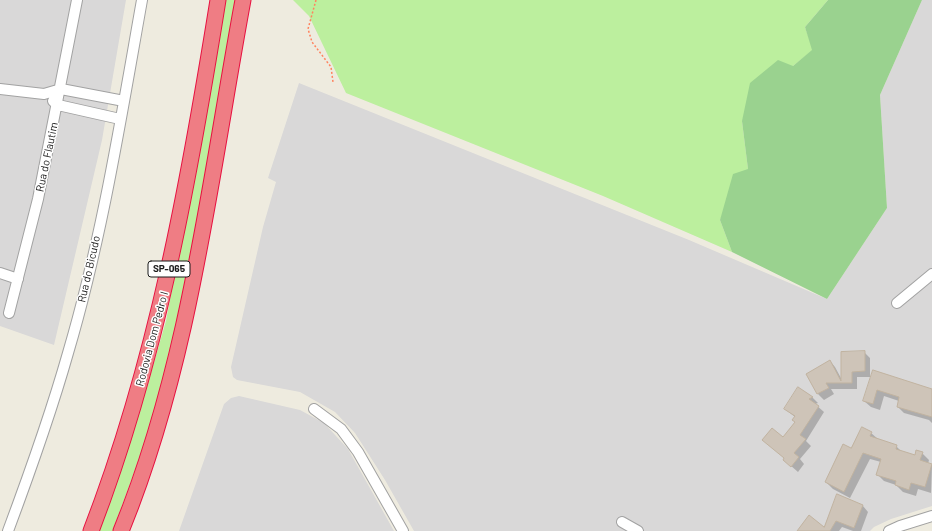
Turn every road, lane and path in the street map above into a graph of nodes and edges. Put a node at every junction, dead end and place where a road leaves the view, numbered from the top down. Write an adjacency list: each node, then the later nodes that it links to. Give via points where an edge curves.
1 (76, 0): 8 (street, Rua do Flautim)
2 (142, 0): 10 (street, Rua do Bicudo)
3 (218, 0): 22 (highway, Rodovia Dom Pedro I / SP-065, via 188,177 161,309 138,392)
4 (243, 0): 23 (highway, SP-065, via 209,196 179,346 148,455)
5 (316, 0): 6 (path, via 308,29 312,42 331,67)
6 (334, 82)
7 (0, 89): 9 (street)
8 (61, 89): 9 (street); 10 (street); 11 (street, Rua do Flautim)
9 (44, 94): 11 (street)
10 (124, 101): 12 (street, Rua do Bicudo)
11 (58, 105): 12 (street); 15 (street, Rua do Flautim)
12 (120, 120): 21 (street, Rua do Bicudo, via 102,213 69,352)
13 (0, 273): 15 (street)
14 (932, 274): 16 (street)
15 (18, 279): 17 (street, Rua do Flautim)
16 (897, 303)
17 (9, 313)
18 (314, 409): 24 (street, via 341,429 358,452)
19 (932, 516): 26 (street)
20 (622, 522): 25 (street)
21 (8, 531)
22 (91, 531)
23 (121, 531)
24 (403, 531)
25 (638, 531)
26 (889, 531)

